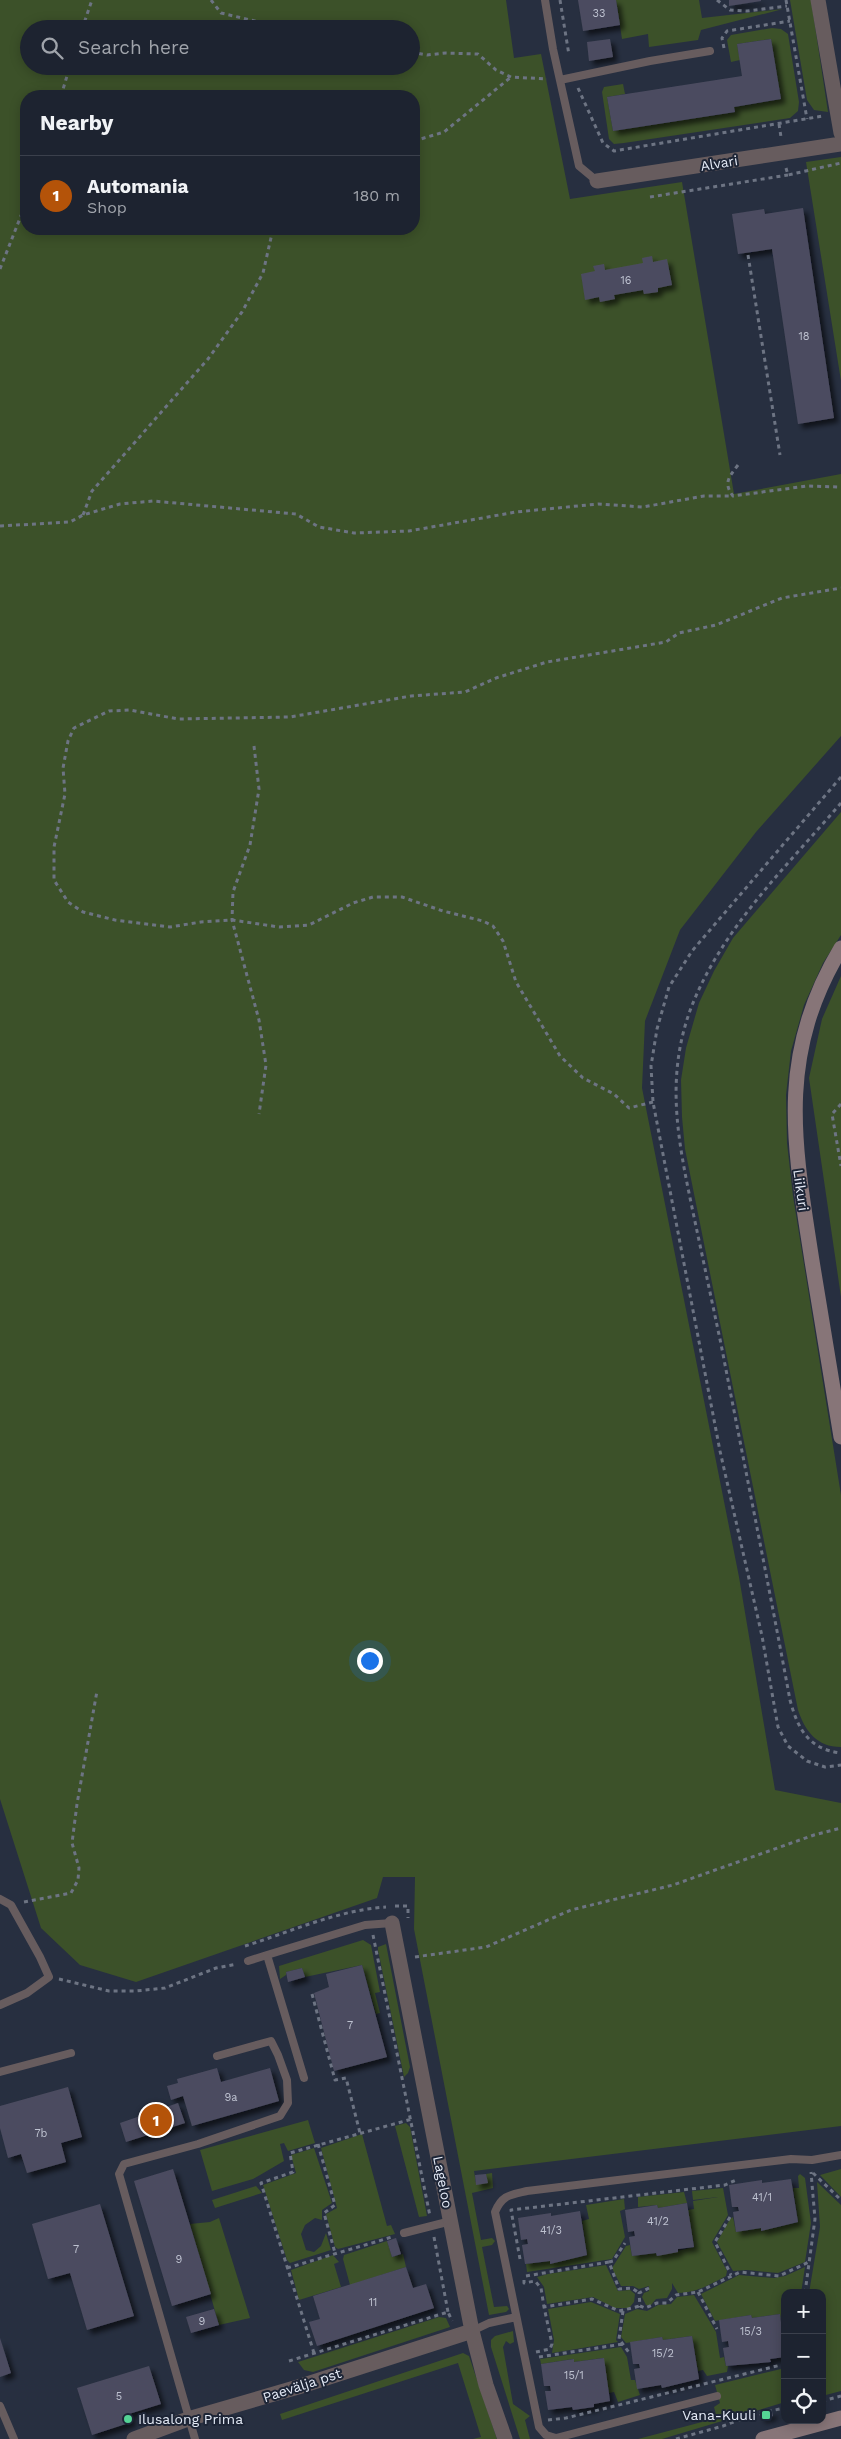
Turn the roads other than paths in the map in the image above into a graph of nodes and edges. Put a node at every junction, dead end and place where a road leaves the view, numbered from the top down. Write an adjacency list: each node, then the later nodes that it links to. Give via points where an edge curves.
1 (545, 0): 4 (lane)
2 (818, 0): 5 (street)
3 (710, 51): 4 (lane)
4 (560, 80): 7 (lane, via 579,166)
5 (841, 133)
6 (841, 144): 7 (street, Alvari)
7 (597, 181)
8 (841, 948): 9 (street, Liikuri, via 807,1024 796,1073 794,1125 800,1187)
9 (841, 1437)
10 (0, 1899): 14 (lane, via 11,1905 49,1977 27,1994)
11 (392, 1923): 12 (lane, via 371,1924); 20 (street, Lageloo)
12 (267, 1955): 13 (lane); 18 (lane)
13 (248, 1961)
14 (0, 2005)
15 (71, 2053): 17 (lane)
16 (217, 2056): 27 (lane, via 271,2042 287,2080 288,2104 280,2116 198,2144 124,2164 119,2174)
17 (0, 2072)
18 (304, 2078)
19 (841, 2156): 22 (lane, via 791,2159 509,2195 500,2201 495,2212)
20 (451, 2221): 21 (lane); 23 (street, Lageloo)
21 (404, 2233)
22 (516, 2317): 23 (lane); 24 (lane, via 539,2427 546,2435 556,2438)
23 (472, 2331): 27 (street, Paevälja pst); 31 (street, Lageloo)
24 (717, 2396)
25 (0, 2406): 28 (lane)
26 (841, 2418): 32 (street)
27 (188, 2419): 29 (street, Paevälja pst); 30 (lane)
28 (14, 2439)
29 (134, 2439)
30 (195, 2439)
31 (505, 2439)
32 (763, 2439)

